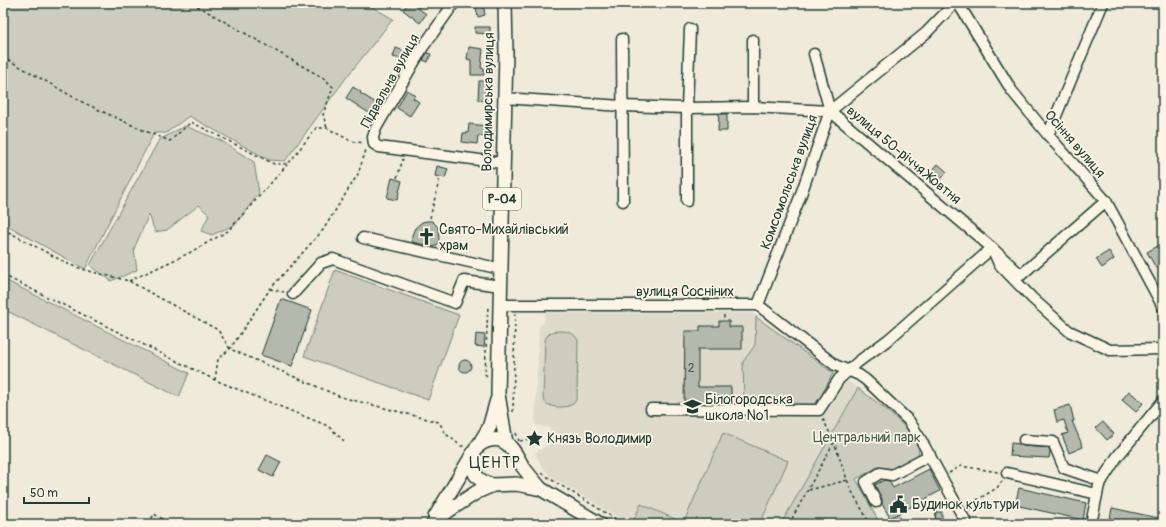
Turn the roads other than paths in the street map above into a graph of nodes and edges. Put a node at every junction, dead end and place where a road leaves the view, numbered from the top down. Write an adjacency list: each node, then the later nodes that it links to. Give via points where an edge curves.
1 (454, 3): 15 (street, Підвальна вулиця, via 423,48 376,128 371,144)
2 (505, 3): 9 (main road, Володимирська вулиця / Р-04)
3 (957, 3): 13 (street, Комсомольська вулиця, via 926,33); 14 (street, Осіння вулиця, via 1012,91)
4 (1103, 3): 14 (street)
5 (690, 29): 12 (street)
6 (622, 38): 10 (street)
7 (753, 40): 11 (street)
8 (814, 54): 13 (street)
9 (504, 98): 10 (street, вулиця 50-річчя Жовтня); 15 (main road, Володимирська вулиця / Р-04)
10 (622, 106): 12 (street, вулиця 50-річчя Жовтня); 18 (street)
11 (753, 107): 12 (street, вулиця 50-річчя Жовтня); 13 (street, вулиця 50-річчя Жовтня)
12 (687, 108): 16 (street)
13 (830, 110): 20 (street, вулиця 50-річчя Жовтня); 25 (street, Комсомольська вулиця)
14 (1048, 135): 17 (street, Осіння вулиця)
15 (503, 163): 21 (main road, Володимирська вулиця / Р-04)
16 (687, 201)
17 (1106, 201): 20 (street, via 1021,275); 26 (street, Осіння вулиця)
18 (623, 202)
19 (363, 238): 21 (street)
20 (992, 248): 27 (street, вулиця 50-річчя Жовтня, via 999,264 1033,299 1070,331 1110,350); 28 (street, via 889,339)
21 (500, 269): 22 (main road, Володимирська вулиця / Р-04)
22 (500, 286): 23 (street, via 464,280 455,303 333,259 321,263); 24 (main road, Володимирська вулиця / Р-04)
23 (293, 294)
24 (500, 305): 25 (street, вулиця Сосніних); 29 (main road, Володимирська вулиця / Р-04)
25 (758, 305): 28 (street, via 835,365)
26 (1163, 307)
27 (1163, 349)
28 (848, 371): 31 (street, via 839,379 819,410); 36 (street, via 866,380 909,421)
29 (498, 394): 33 (main road, Володимирська вулиця / Р-04); 34 (main road, Володимирська вулиця / Р-04, via 489,428)
30 (1163, 402): 38 (street, via 1117,457)
31 (652, 409)
32 (1024, 440): 38 (street, via 1053,442 1064,468)
33 (506, 443): 34 (main road, via 488,440); 35 (main road, Р-04)
34 (475, 451): 39 (main road, via 475,475 486,484); 44 (main road, Р-04)
35 (519, 452): 39 (main road, Р-04, via 512,477); 40 (main road, via 530,477)
36 (930, 455): 42 (street, via 892,475 880,473 866,482); 43 (street)
37 (1007, 473): 41 (street)
38 (1102, 481): 41 (street)
39 (497, 485): 40 (main road); 44 (main road, Р-04, via 466,498)
40 (541, 489): 45 (main road)
41 (1097, 494): 46 (street)
42 (876, 502)
43 (966, 522)
44 (432, 524)
45 (600, 524)
46 (1091, 524)

